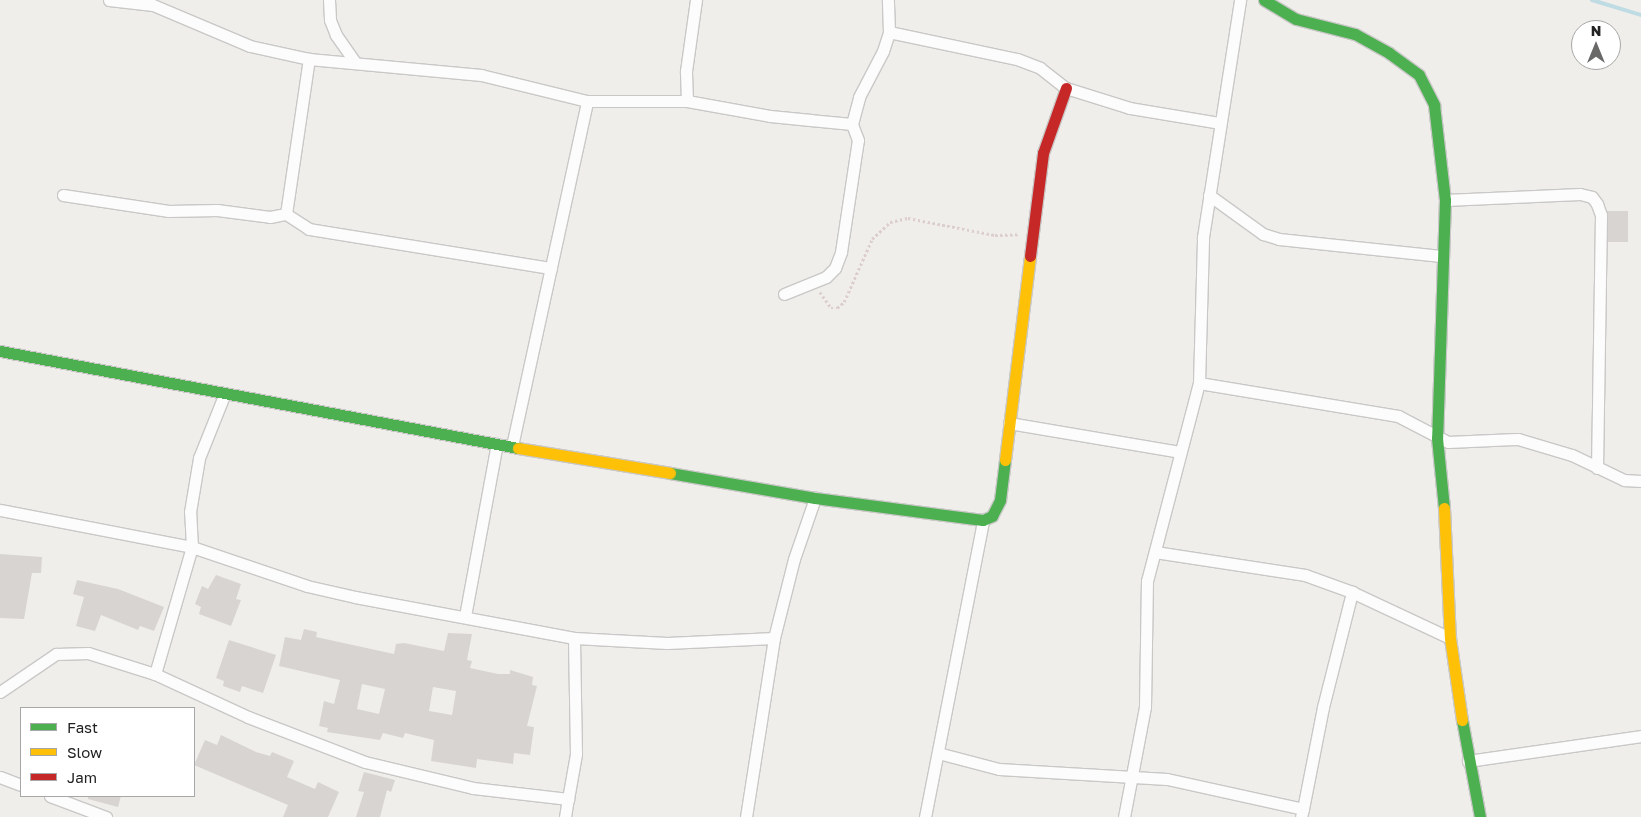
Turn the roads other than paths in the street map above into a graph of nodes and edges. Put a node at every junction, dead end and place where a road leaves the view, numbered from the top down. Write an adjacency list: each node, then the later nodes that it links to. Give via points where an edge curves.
1 (109, 0): 7 (street)
2 (328, 0): 10 (street, via 330,20 336,35)
3 (696, 0): 13 (street, via 686,71)
4 (888, 0): 8 (street)
5 (1240, 0): 14 (street)
6 (1264, 0): 18 (street, via 1296,19 1355,34 1419,75 1434,105)
7 (154, 2): 9 (street, via 250,46)
8 (889, 32): 11 (street, via 1017,59 1040,68); 15 (street, via 859,98)
9 (309, 59): 10 (street); 19 (street)
10 (355, 62): 12 (street, via 481,75)
11 (1066, 88): 14 (street, via 1130,108); 26 (street, via 1044,153)
12 (587, 101): 13 (street); 21 (street)
13 (687, 102): 15 (street, via 770,116)
14 (1220, 123): 17 (street)
15 (852, 124): 22 (street, via 858,140 841,252 835,268 816,284)
16 (64, 195): 19 (street, via 169,211 217,210 270,217)
17 (1209, 195): 20 (street, via 1263,234); 24 (street, via 1203,236)
18 (1445, 200): 20 (street); 31 (street, via 1580,194 1592,197 1597,204 1601,215)
19 (286, 214): 21 (street, via 309,229)
20 (1441, 256): 27 (street)
21 (551, 268): 29 (street)
22 (784, 294)
23 (0, 351): 25 (street)
24 (1199, 383): 27 (street, via 1398,416); 30 (street)
25 (225, 393): 28 (street); 36 (street, via 199,458 190,512)
26 (1009, 423): 30 (street); 35 (street, via 1000,500 992,516)
27 (1437, 438): 31 (street, via 1458,442 1518,439 1572,455); 42 (street, via 1444,500)
28 (497, 444): 29 (street); 39 (street)
29 (512, 446): 33 (street)
30 (1180, 452): 37 (street)
31 (1597, 468): 32 (street, via 1624,480)
32 (1641, 481)
33 (815, 498): 35 (street); 41 (street, via 794,559)
34 (0, 510): 36 (street)
35 (983, 520): 46 (street)
36 (192, 548): 39 (street, via 307,586); 43 (street)
37 (1154, 552): 38 (street, via 1305,575); 49 (street, via 1145,609 1145,707)
38 (1352, 592): 42 (street); 53 (street, via 1323,707)
39 (465, 616): 40 (street)
40 (574, 638): 41 (street, via 667,643); 52 (street, via 576,754)
41 (774, 638): 56 (street)
42 (1450, 638): 47 (street)
43 (155, 674): 44 (street, via 88,653 72,652 56,654); 52 (street, via 248,717 365,762 474,788)
44 (0, 692)
45 (1641, 736): 47 (street)
46 (938, 753): 49 (street, via 999,769); 57 (street)
47 (1468, 761): 59 (street)
48 (0, 776): 50 (street)
49 (1133, 778): 53 (street, via 1167,779); 58 (street)
50 (20, 785)
51 (53, 797): 54 (street)
52 (568, 799): 55 (street)
53 (1302, 813)
54 (106, 817)
55 (565, 817)
56 (746, 817)
57 (925, 817)
58 (1124, 817)
59 (1480, 817)

